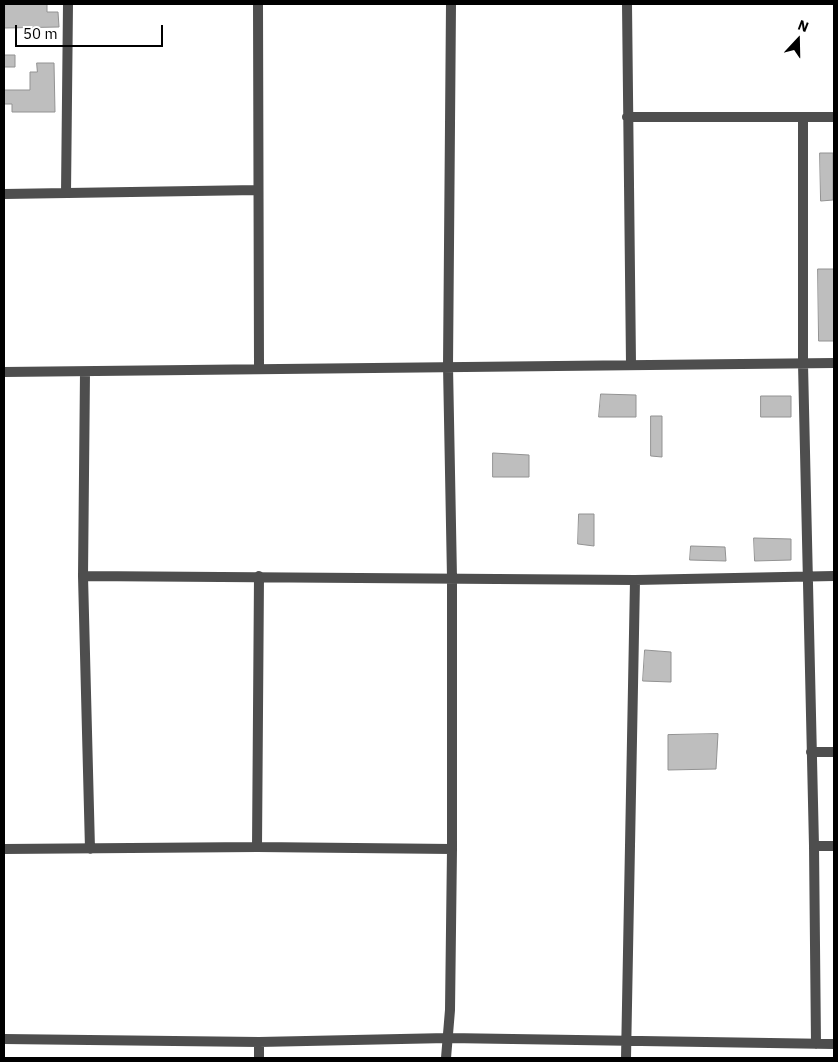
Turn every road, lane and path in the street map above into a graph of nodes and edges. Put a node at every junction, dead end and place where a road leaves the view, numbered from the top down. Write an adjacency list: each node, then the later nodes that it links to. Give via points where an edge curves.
1 (68, 4): 9 (street)
2 (258, 4): 8 (street)
3 (451, 4): 14 (street)
4 (627, 4): 5 (street)
5 (627, 117): 6 (street); 12 (street)
6 (803, 117): 7 (street); 13 (street)
7 (834, 117)
8 (258, 190): 9 (street); 15 (street)
9 (66, 193): 10 (street)
10 (4, 194)
11 (834, 363): 13 (street)
12 (631, 364): 13 (street); 14 (street)
13 (803, 364): 20 (street)
14 (448, 366): 15 (street); 22 (street)
15 (259, 368): 17 (street)
16 (4, 372): 17 (street)
17 (84, 372): 18 (street)
18 (83, 576): 19 (street); 29 (street)
19 (259, 576): 22 (street); 26 (street)
20 (806, 576): 21 (street); 23 (street); 24 (street)
21 (834, 576)
22 (452, 578): 23 (street); 30 (street)
23 (635, 580): 35 (street)
24 (810, 752): 25 (street); 27 (street)
25 (834, 752)
26 (257, 846): 29 (street); 30 (street)
27 (814, 846): 28 (street); 36 (street)
28 (834, 846)
29 (90, 849): 31 (street)
30 (452, 849): 32 (street)
31 (4, 850)
32 (448, 1038): 34 (street); 35 (street); 39 (street)
33 (4, 1039): 34 (street)
34 (259, 1042): 38 (street)
35 (626, 1042): 36 (street); 40 (street)
36 (816, 1044): 37 (street)
37 (834, 1044)
38 (259, 1058)
39 (446, 1058)
40 (626, 1058)

